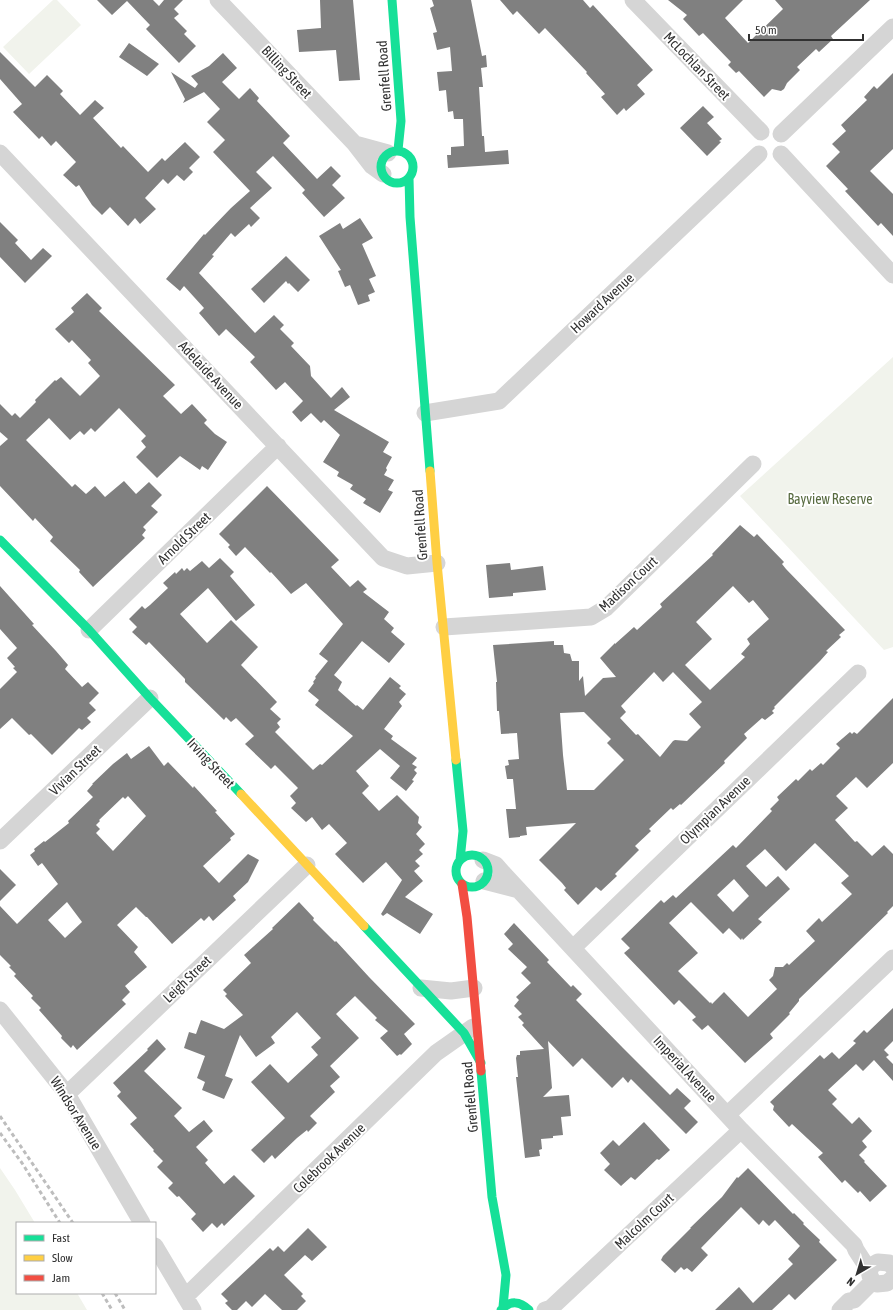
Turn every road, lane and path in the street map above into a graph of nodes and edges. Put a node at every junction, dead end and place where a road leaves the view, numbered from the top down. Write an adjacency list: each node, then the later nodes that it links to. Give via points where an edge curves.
1 (218, 0): 7 (street, Billing Street)
2 (392, 0): 8 (street, Grenfell Road, via 401,121)
3 (633, 0): 5 (street, McLochlan Street)
4 (893, 27): 6 (street)
5 (761, 132): 6 (street, via 770,129); 10 (street, via 755,145)
6 (781, 134): 11 (street, via 785,143)
7 (355, 144): 8 (street); 13 (street, Billing Street, via 372,166)
8 (393, 152): 12 (street, via 408,154 411,158 414,168); 13 (street, via 385,156 381,165)
9 (0, 153): 17 (street, Adelaide Avenue)
10 (760, 154): 11 (street, via 772,159); 16 (street, Howard Avenue, via 499,401)
11 (781, 154): 15 (street)
12 (409, 178): 13 (street); 14 (street, Grenfell Road)
13 (394, 185): 14 (street, Grenfell Road)
14 (410, 217): 16 (street, Grenfell Road)
15 (893, 275)
16 (425, 413): 20 (street, Grenfell Road)
17 (278, 446): 20 (street, Adelaide Avenue, via 383,558 407,566); 22 (street, Arnold Street)
18 (753, 464): 21 (street, Madison Court, via 606,608 591,617)
19 (0, 540): 22 (street, Irving Street)
20 (437, 564): 21 (street, Grenfell Road)
21 (444, 627): 25 (street, Grenfell Road)
22 (89, 630): 24 (street, Irving Street)
23 (858, 673): 34 (street, Olympian Avenue)
24 (150, 698): 26 (street, Vivian Street); 29 (street, Irving Street)
25 (463, 831): 27 (street, Grenfell Road); 28 (street, Grenfell Road)
26 (0, 841)
27 (477, 852): 28 (street, via 477,857 468,856); 31 (street, Grenfell Road, via 488,872); 32 (street, Imperial Avenue, via 496,865)
28 (460, 860): 30 (street, Grenfell Road, via 456,870 458,880)
29 (308, 865): 36 (street, Irving Street); 41 (street, Leigh Street)
30 (462, 884): 31 (street, via 469,887); 33 (street, Grenfell Road)
31 (481, 884): 32 (street); 33 (street, Grenfell Road)
32 (518, 890): 34 (street, Imperial Avenue)
33 (467, 917): 37 (street, Grenfell Road)
34 (574, 948): 42 (street, Imperial Avenue)
35 (893, 958): 42 (street)
36 (421, 988): 37 (street, via 452,991); 39 (street, Irving Street)
37 (474, 988): 39 (street, Grenfell Road)
38 (0, 1010): 41 (street, Windsor Avenue)
39 (470, 1029): 40 (street, Irving Street); 40 (street, Grenfell Road); 49 (street, Colebrook Avenue, via 436,1054)
40 (481, 1063): 47 (street, Grenfell Road, via 492,1196)
41 (67, 1094): 44 (street, Windsor Avenue)
42 (728, 1115): 43 (street, Imperial Avenue)
43 (741, 1130): 46 (street, Imperial Avenue, via 854,1245 856,1250); 53 (street, Malcolm Court, via 551,1308)
44 (141, 1222)
45 (156, 1248): 49 (street)
46 (884, 1273): 50 (street)
47 (506, 1275): 48 (street, Grenfell Road); 51 (street, Grenfell Road)
48 (521, 1303): 51 (street, via 511,1303); 52 (street)
49 (189, 1304)
50 (845, 1305)
51 (502, 1309)
52 (529, 1310)
53 (545, 1310)

